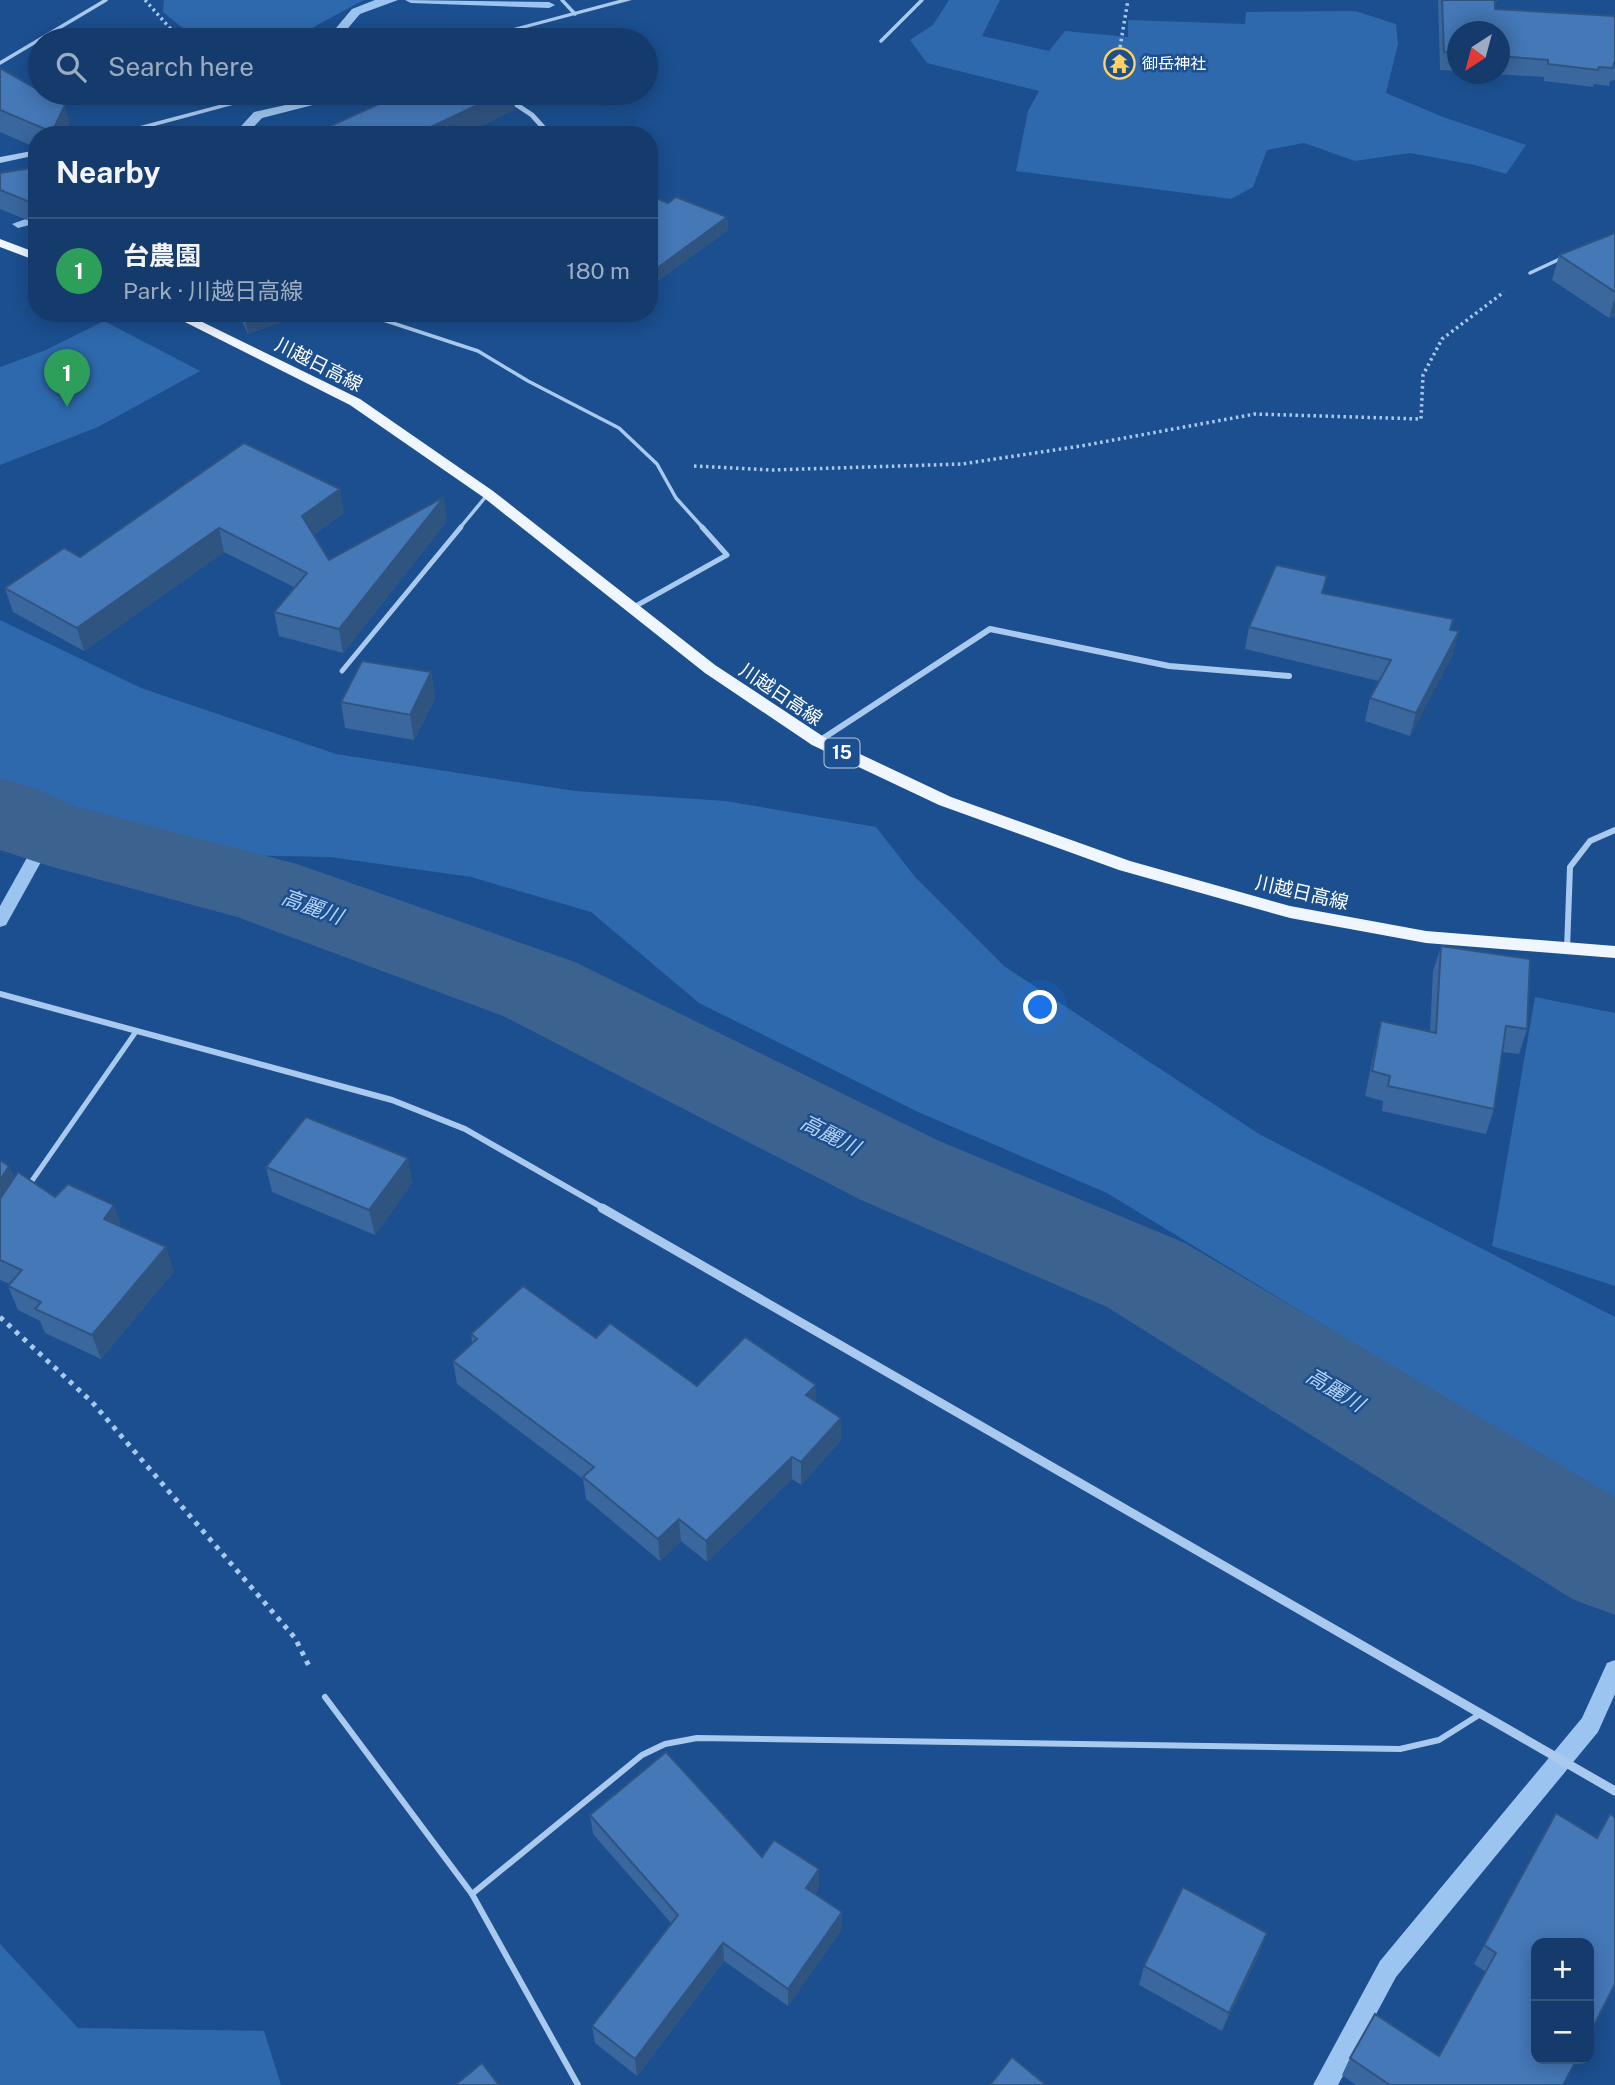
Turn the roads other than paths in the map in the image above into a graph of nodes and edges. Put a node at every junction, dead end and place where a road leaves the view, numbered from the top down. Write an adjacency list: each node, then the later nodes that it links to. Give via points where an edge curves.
1 (106, 0): 6 (lane)
2 (562, 0): 5 (lane)
3 (628, 0): 5 (street)
4 (922, 0): 8 (lane)
5 (575, 14): 7 (street)
6 (58, 28)
7 (520, 28)
8 (881, 41)
9 (28, 46): 10 (lane)
10 (0, 62)
11 (226, 105): 13 (street)
12 (517, 105): 14 (street)
13 (145, 126)
14 (542, 126)
15 (28, 154): 16 (street)
16 (0, 160)
17 (0, 243): 18 (main road)
18 (28, 254)
19 (1563, 257): 20 (lane)
20 (1530, 272)
21 (191, 322): 23 (main road, 川越日高線 / 15, via 355,402)
22 (389, 322): 24 (lane, via 478,351 619,428 657,464 676,498 726,555)
23 (488, 494): 24 (main road, 川越日高線 / 15); 25 (lane)
24 (634, 607): 27 (main road, 川越日高線 / 15, via 710,669)
25 (342, 671)
26 (1289, 676): 27 (street, via 1169,666 990,629)
27 (818, 741): 29 (main road, 川越日高線 / 15, via 945,801 1163,877 1290,912 1426,937)
28 (1615, 830): 29 (street, via 1590,841 1570,867)
29 (1567, 950): 30 (main road, 川越日高線 / 15)
30 (1615, 952)
31 (0, 995): 32 (street)
32 (135, 1032): 33 (lane); 35 (street, via 392,1101 465,1129)
33 (27, 1189)
34 (326, 1697): 37 (lane)
35 (1483, 1713): 36 (street); 37 (lane, via 1438,1740 1400,1749 686,1740 642,1755)
36 (1615, 1791)
37 (472, 1894): 38 (lane)
38 (578, 2085)

